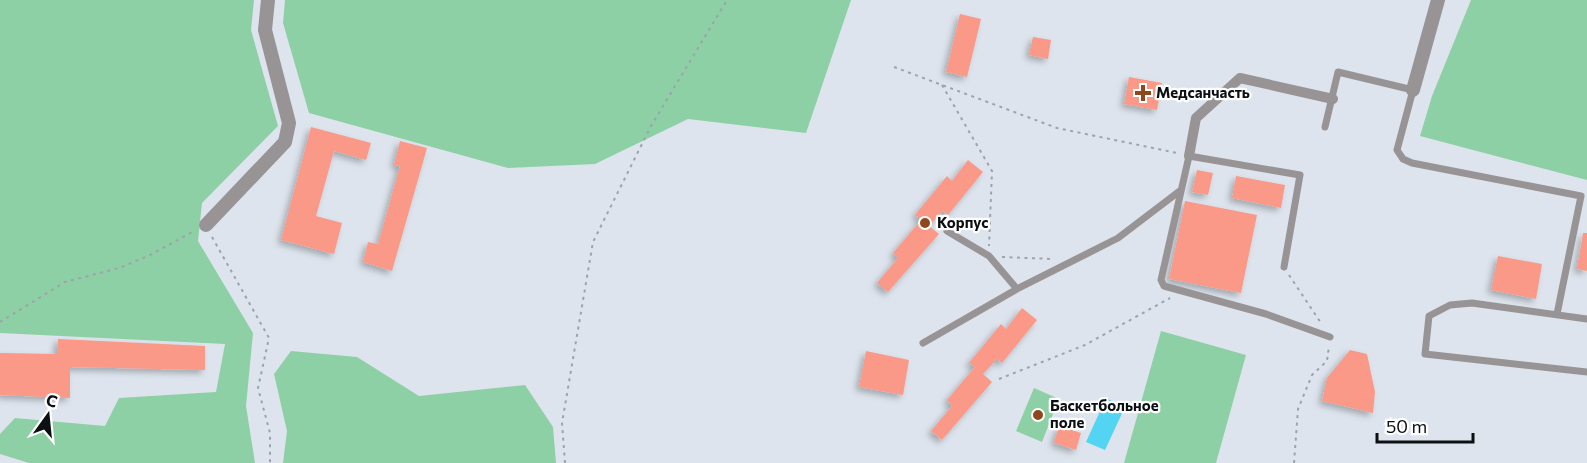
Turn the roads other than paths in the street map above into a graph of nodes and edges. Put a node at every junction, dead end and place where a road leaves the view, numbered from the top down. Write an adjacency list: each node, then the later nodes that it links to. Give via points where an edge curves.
1 (268, 0): 9 (street, via 265,30 289,123 285,142)
2 (1438, 0): 3 (street)
3 (1413, 90): 4 (lane, via 1338,72); 8 (lane, via 1397,150 1403,159)
4 (1333, 99): 5 (lane); 6 (street, via 1240,78 1196,118)
5 (1325, 127)
6 (1189, 156): 7 (lane); 11 (lane, via 1300,175)
7 (1181, 190): 12 (lane, via 1118,238); 15 (lane, via 1161,280 1164,286 1266,314)
8 (1584, 196): 13 (lane)
9 (206, 225)
10 (947, 231): 12 (lane, via 989,256)
11 (1284, 267)
12 (1017, 289): 16 (lane)
13 (1557, 314): 14 (lane); 17 (lane, via 1472,303 1450,305 1429,316 1425,354)
14 (1587, 319)
15 (1330, 337)
16 (923, 343)
17 (1587, 372)

